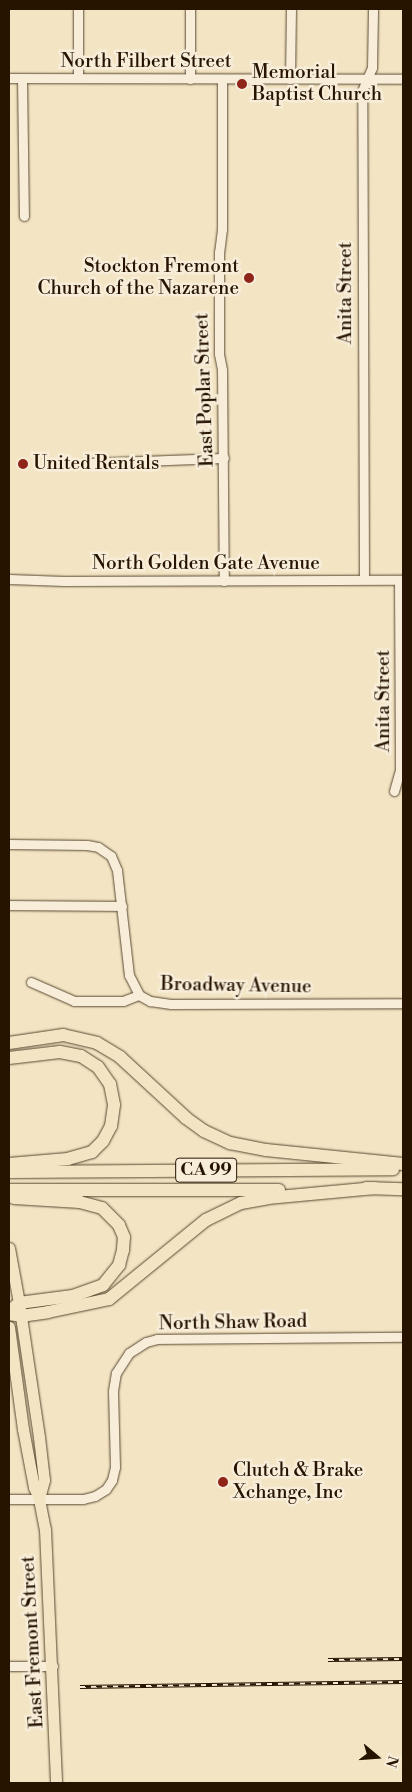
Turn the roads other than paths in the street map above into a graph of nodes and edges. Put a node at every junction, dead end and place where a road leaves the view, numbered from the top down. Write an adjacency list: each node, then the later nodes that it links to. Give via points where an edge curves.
1 (78, 9): 7 (street)
2 (190, 9): 8 (street)
3 (291, 9): 10 (street)
4 (373, 9): 11 (street, Anita Street, via 372,68)
5 (9, 78): 6 (street, North Filbert Street)
6 (22, 78): 7 (street, North Filbert Street); 13 (street)
7 (78, 78): 8 (street, North Filbert Street)
8 (190, 79): 9 (street, North Filbert Street)
9 (222, 79): 10 (street, North Filbert Street); 14 (street, East Poplar Street, via 219,354)
10 (290, 79): 11 (street, North Filbert Street)
11 (367, 79): 12 (street, North Filbert Street); 17 (street, Anita Street, via 362,91)
12 (403, 79)
13 (24, 216)
14 (224, 458): 15 (street); 19 (street, East Poplar Street)
15 (86, 463)
16 (9, 579): 19 (street, North Golden Gate Avenue)
17 (364, 580): 18 (street, North Golden Gate Avenue); 19 (street, North Golden Gate Avenue)
18 (401, 580): 20 (street, Anita Street, via 400,770)
19 (224, 581)
20 (394, 791)
21 (9, 844): 23 (street, Broadway Avenue, via 87,844 104,850 116,864)
22 (9, 905): 23 (street)
23 (122, 906): 25 (street, Broadway Avenue, via 129,975)
24 (31, 982): 25 (street, via 74,1001 124,1001)
25 (139, 995): 26 (street, Broadway Avenue, via 150,1001 170,1004)
26 (403, 1003)
27 (9, 1043): 30 (highway, via 63,1035 97,1043 120,1057 192,1123 230,1143 266,1150)
28 (9, 1058): 29 (highway, via 60,1052 81,1056 98,1068 110,1084 114,1105 111,1126 92,1152 68,1159)
29 (9, 1164)
30 (403, 1164)
31 (403, 1169): 32 (highway, CA 99)
32 (9, 1172)
33 (375, 1188): 34 (highway, CA 99); 35 (highway, CA 99); 38 (highway, via 268,1198 231,1206 206,1220 109,1299 76,1307)
34 (403, 1188)
35 (9, 1190)
36 (9, 1198): 38 (highway, via 80,1202 102,1208 119,1225 124,1237 119,1265 103,1285)
37 (9, 1248): 38 (main road, East Fremont Street)
38 (15, 1311): 42 (main road, East Fremont Street, via 44,1480)
39 (9, 1326): 42 (main road, East Fremont Street, via 23,1429)
40 (403, 1338): 42 (street, North Shaw Road, via 166,1339 146,1342 124,1359 114,1380 115,1468 109,1484 101,1493 89,1498)
41 (9, 1499): 42 (street, North Shaw Road)
42 (39, 1500): 44 (main road, East Fremont Street, via 45,1529)
43 (9, 1666): 44 (street)
44 (53, 1666): 45 (main road, East Fremont Street)
45 (56, 1783)

